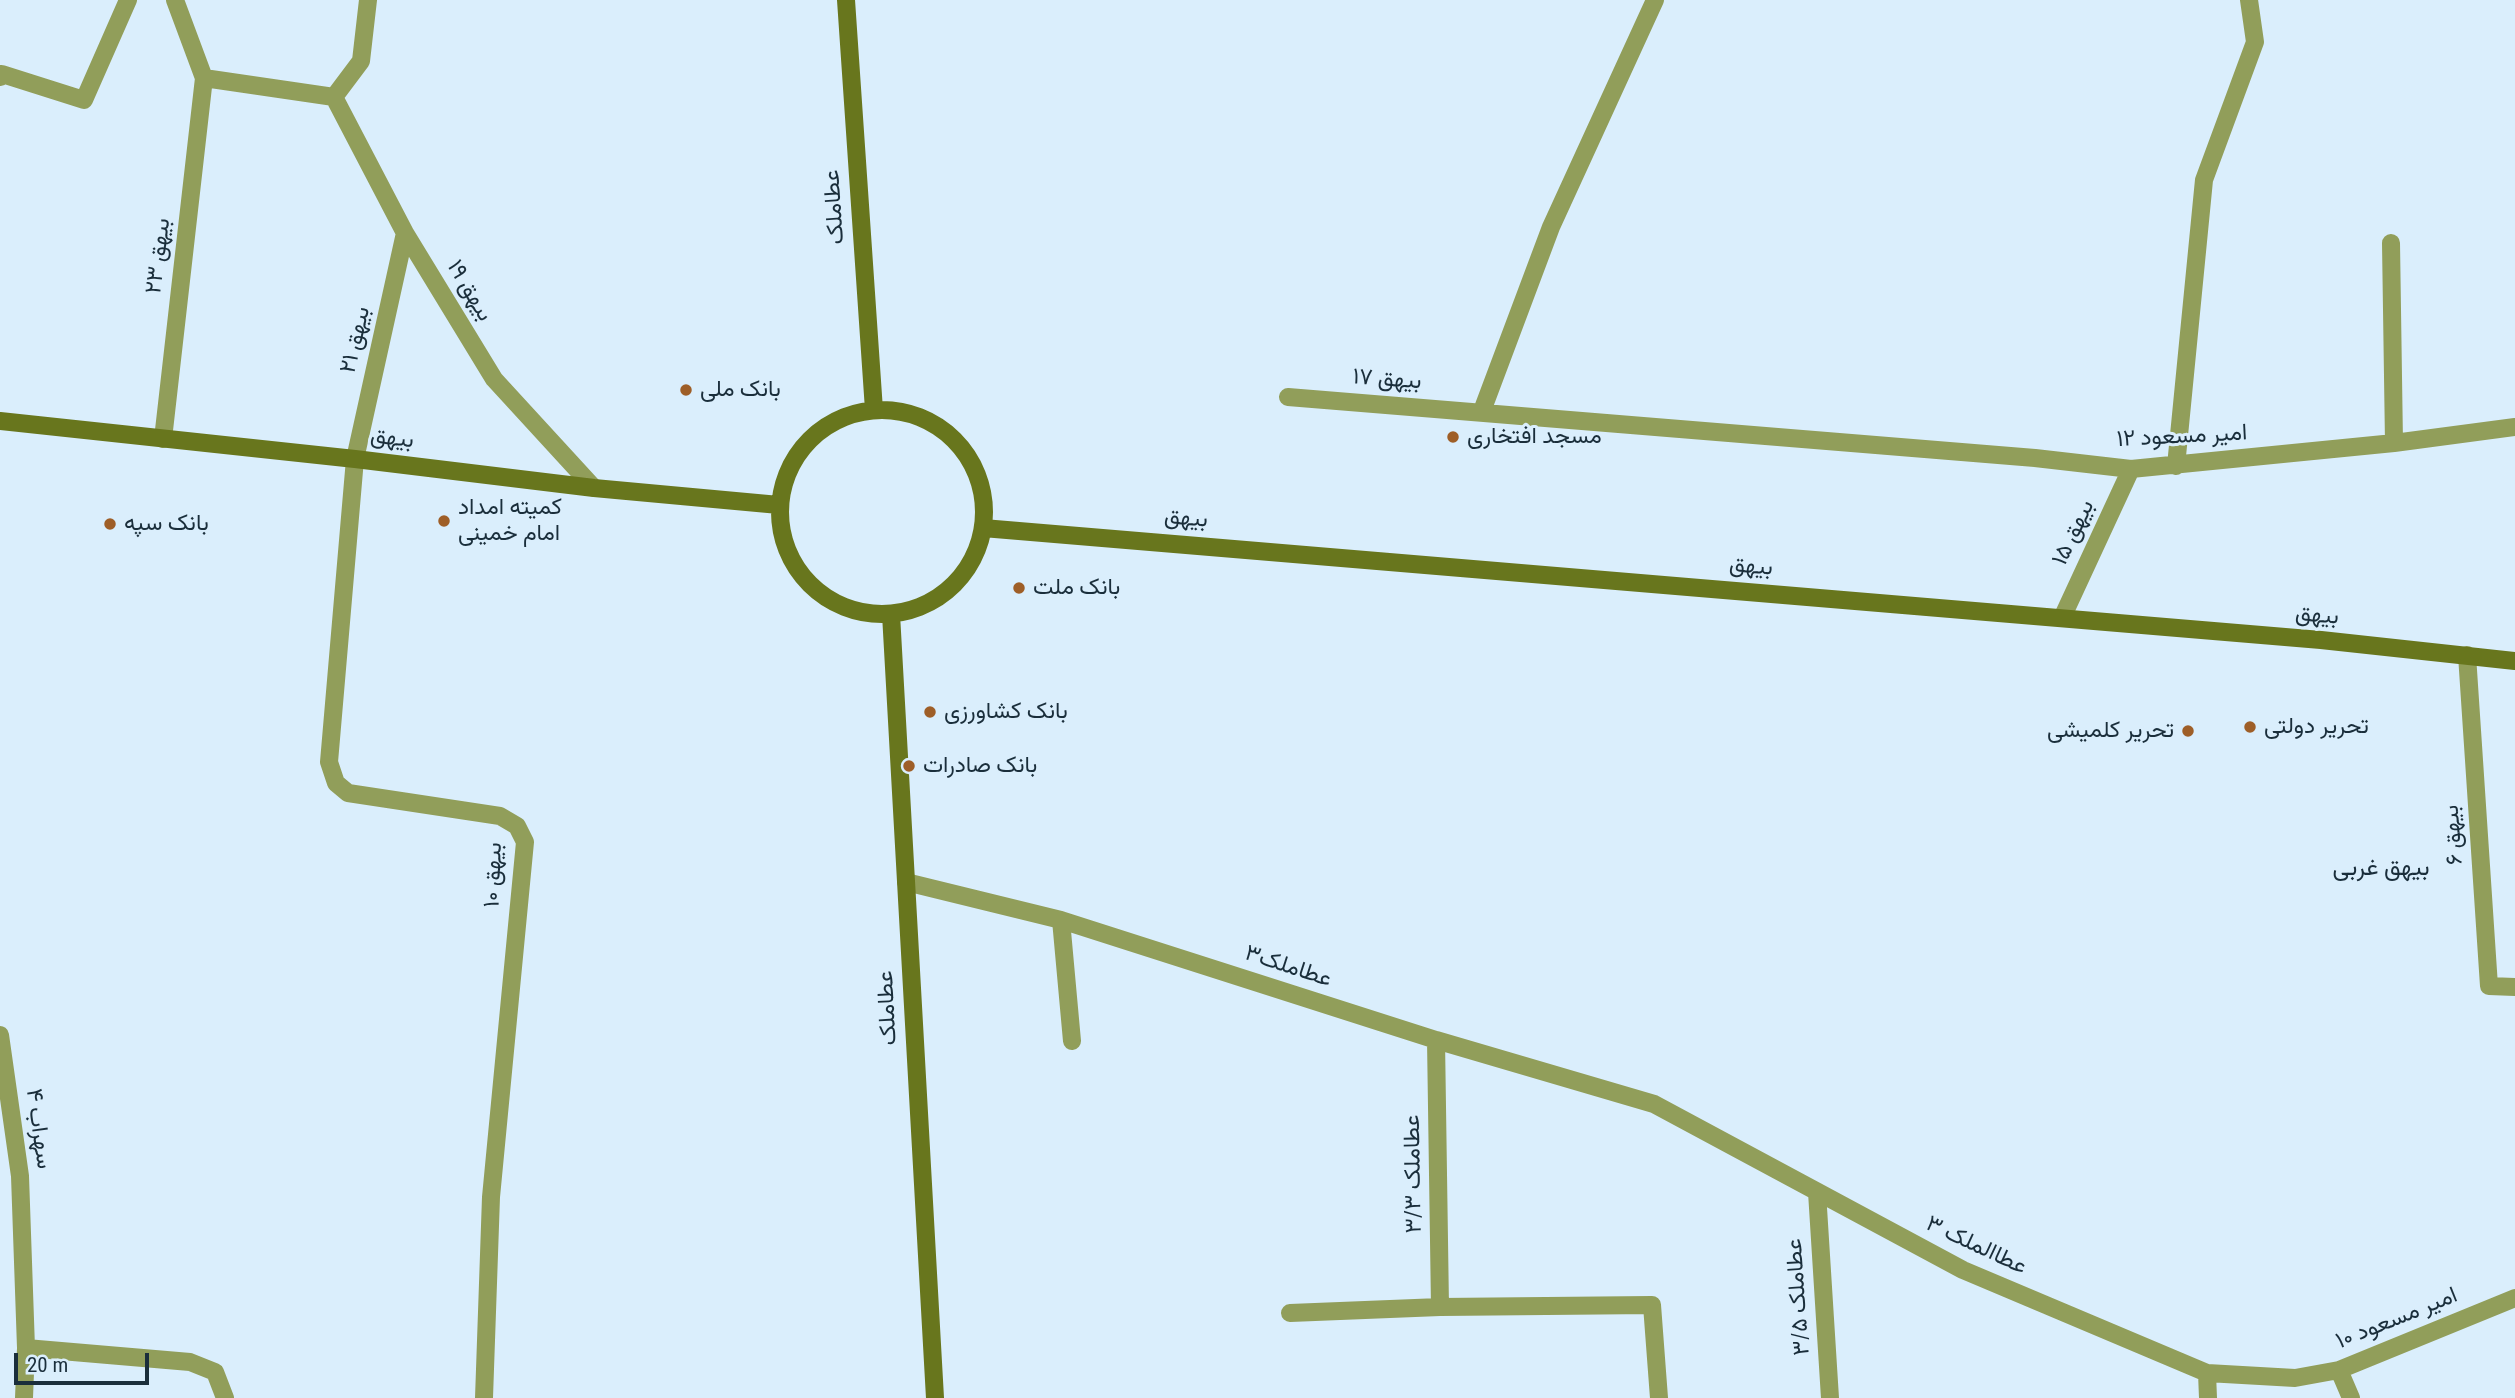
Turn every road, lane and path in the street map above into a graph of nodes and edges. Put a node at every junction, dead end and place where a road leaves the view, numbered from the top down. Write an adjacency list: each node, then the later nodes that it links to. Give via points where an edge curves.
1 (128, 0): 7 (street, via 85,100)
2 (175, 0): 8 (street)
3 (368, 0): 9 (street, via 361,61)
4 (846, 0): 13 (main road, عطاملک)
5 (1655, 0): 14 (street, via 1551,227)
6 (2249, 0): 21 (street, via 2255,41 2204,180)
7 (0, 77)
8 (204, 78): 9 (street); 17 (street, بیهق ۲۳)
9 (334, 97): 10 (street, بیهق ۱۹)
10 (405, 233): 20 (street, بیهق ۲۱); 23 (street, بیهق ۱۹, via 494,379)
11 (2391, 243): 19 (street)
12 (1288, 397): 14 (street, بیهق ۱۷)
13 (874, 410): 24 (main road, via 845,416 819,431 799,452 785,477); 25 (main road, via 904,412 933,424 957,443 974,468 984,498)
14 (1482, 411): 18 (street, بیهق ۱۷)
15 (0, 421): 17 (main road, بیهق)
16 (2515, 427): 19 (street, امیر مسعود ۱۲)
17 (163, 439): 20 (main road, بیهق)
18 (1810, 440): 22 (street, امیر مسعود ۱۲)
19 (2394, 443): 21 (street, امیر مسعود ۱۲)
20 (355, 459): 23 (main road, بیهق); 47 (street, بیهق ۱۰, via 329,762 336,783 348,793 500,816 517,826 524,842 491,1197)
21 (2175, 466): 22 (street, امیر مسعود ۱۲)
22 (2131, 469): 27 (street, بیهق ۱۵)
23 (594, 488): 24 (main road, بیهق)
24 (779, 505): 26 (main road, via 782,541 798,573 824,597 856,612)
25 (983, 528): 26 (main road, via 974,557 953,586 925,605); 27 (main road, بیهق)
26 (891, 614): 30 (main road, عطاملک)
27 (2062, 618): 28 (main road, بیهق)
28 (2466, 656): 29 (main road, بیهق); 32 (street, بیهق ۶, via 2489,986)
29 (2515, 660)
30 (906, 882): 31 (street, عطاملک۳); 48 (main road, عطاملک)
31 (1061, 920): 34 (street); 35 (street, عطاملک۳)
32 (2515, 987)
33 (0, 1035): 41 (street, سهراب ۴, via 20,1176)
34 (1072, 1041)
35 (1436, 1041): 36 (street, عطاملک۳); 39 (street, عطاملک ۳/۳)
36 (1654, 1104): 37 (street, عطاالملک ۳)
37 (1817, 1192): 43 (street, عطاالملک ۳, via 1963,1270); 50 (street, عطاملک ۳/۵)
38 (2515, 1298): 42 (street, امیر مسعود ۱۰)
39 (1440, 1307): 40 (street); 49 (street, via 1652,1305)
40 (1290, 1313)
41 (26, 1348): 45 (street, سهراب ۴); 46 (street, via 190,1362 215,1372)
42 (2339, 1370): 44 (street, امیر مسعود ۱۰); 52 (street)
43 (2207, 1373): 44 (street, عطاالملک ۳); 51 (street)
44 (2295, 1378)
45 (24, 1398)
46 (225, 1398)
47 (484, 1398)
48 (935, 1398)
49 (1659, 1398)
50 (1830, 1398)
51 (2207, 1398)
52 (2351, 1398)

